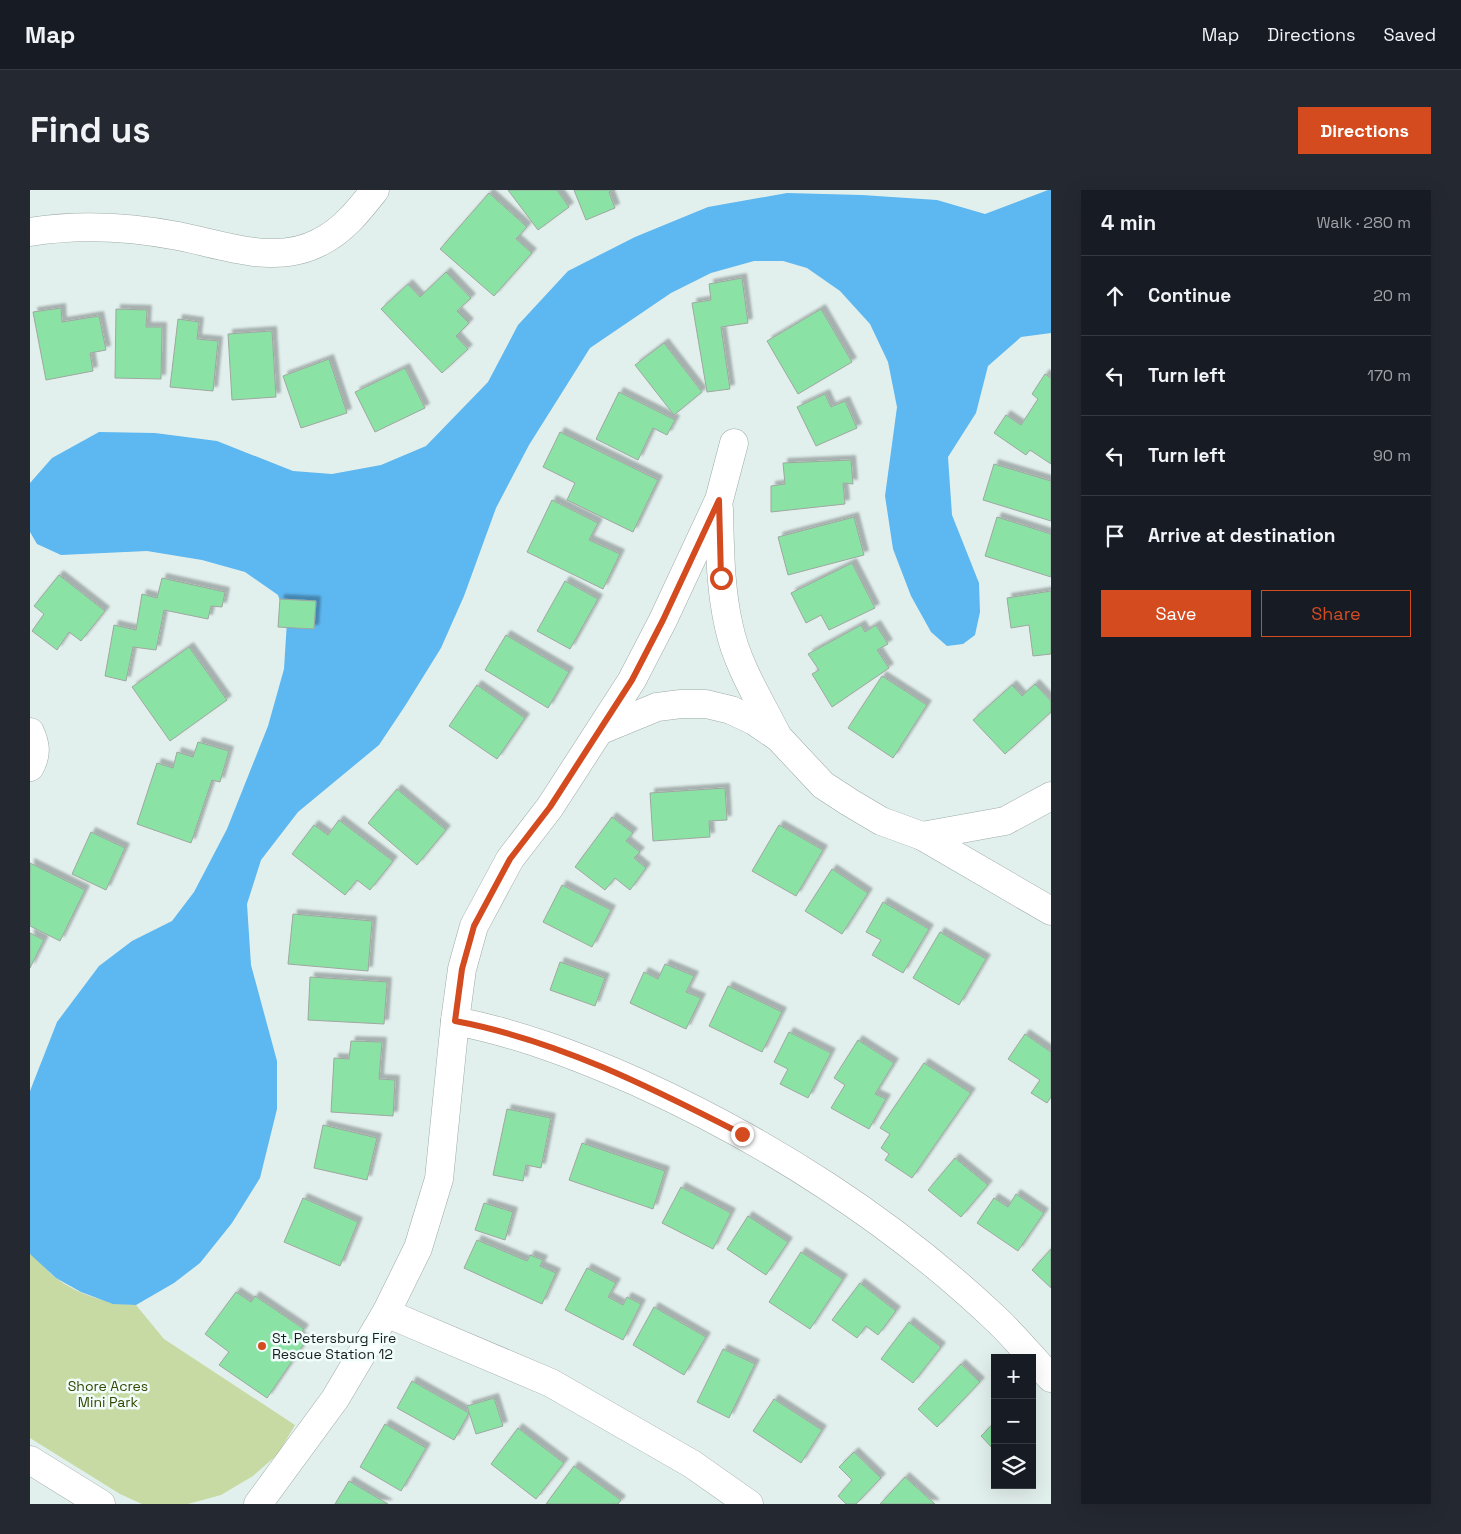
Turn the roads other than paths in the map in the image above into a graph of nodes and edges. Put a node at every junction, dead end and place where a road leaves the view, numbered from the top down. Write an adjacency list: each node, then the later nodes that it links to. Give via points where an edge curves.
1 (376, 190): 2 (street, via 352,218 321,242 285,253 232,249 178,236 127,229)
2 (34, 230)
3 (734, 443): 4 (street)
4 (719, 500): 5 (street, via 663,620); 7 (street, via 721,578 729,628 742,665)
5 (601, 730): 7 (street, via 657,707 706,704 731,710); 12 (street, via 550,807 510,859 474,926 462,969)
6 (30, 732): 8 (street, via 36,746)
7 (779, 738): 10 (street, via 823,785 881,821)
8 (30, 767)
9 (1051, 796): 10 (street, via 1005,821)
10 (922, 836): 11 (street)
11 (1051, 911)
12 (455, 1021): 13 (street, via 439,1179 418,1248); 14 (street, via 498,1029 602,1067 742,1134 804,1171 935,1266 998,1320)
13 (386, 1313): 16 (street, via 335,1399); 19 (street, via 551,1382 692,1464)
14 (1051, 1378)
15 (30, 1460): 17 (street)
16 (264, 1496): 18 (street)
17 (101, 1504)
18 (240, 1504)
19 (749, 1504)

